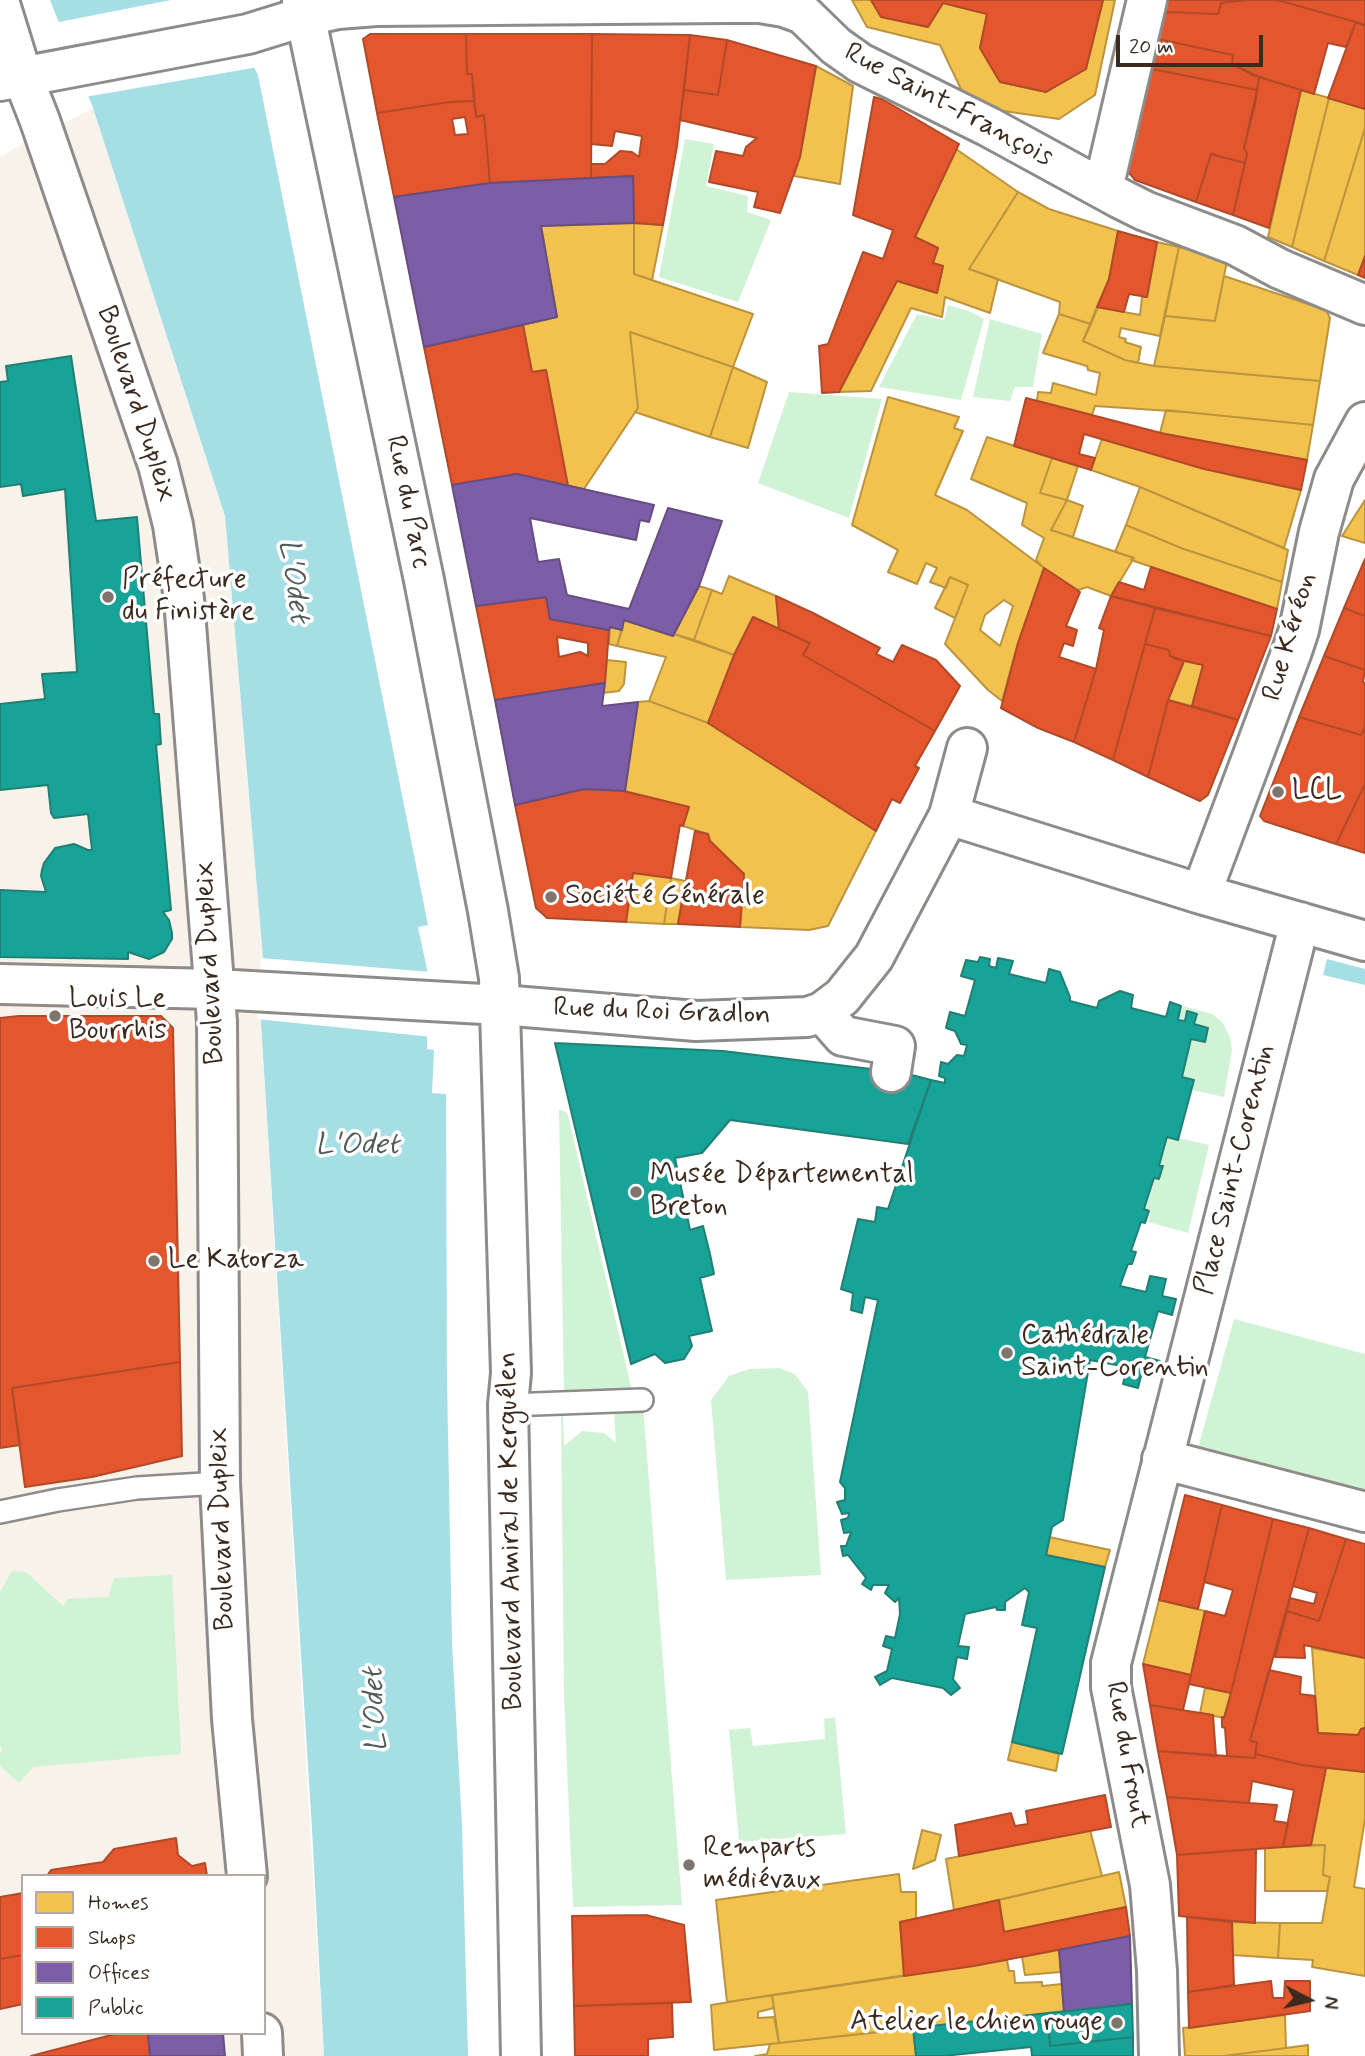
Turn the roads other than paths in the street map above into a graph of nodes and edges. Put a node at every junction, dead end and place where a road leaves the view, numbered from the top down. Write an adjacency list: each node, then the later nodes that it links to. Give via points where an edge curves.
1 (1147, 0): 6 (street)
2 (0, 4): 5 (street, Boulevard Dupleix)
3 (804, 7): 4 (street, Rue Saint-François, via 714,3); 6 (street, Rue Saint-François, via 836,46 860,63)
4 (304, 8): 5 (street, Rue Saint-François, via 248,34); 16 (street, Rue du Parc, via 424,580 494,940)
5 (11, 78): 15 (street, Boulevard Dupleix, via 40,121 169,505 184,599)
6 (1103, 189): 7 (street, Rue Saint-François)
7 (1365, 305)
8 (1365, 422): 11 (street, Rue Kéréon, via 1334,479 1292,651)
9 (967, 748): 10 (street)
10 (949, 816): 11 (street); 17 (street, via 865,970)
11 (1200, 894): 12 (street)
12 (1300, 922): 13 (street); 21 (street, Place Saint-Corentin)
13 (1365, 942)
14 (0, 984): 15 (street, Rue du Roi Gradlon)
15 (215, 989): 16 (street, Rue du Roi Gradlon); 22 (street, Boulevard Dupleix)
16 (501, 1006): 17 (street, Rue du Roi Gradlon, via 696,1021 807,1017); 20 (street, Boulevard Amiral de Kerguélen)
17 (822, 1012): 18 (street, via 843,1036 895,1046)
18 (891, 1072)
19 (642, 1400): 20 (lane)
20 (509, 1405): 28 (street, Boulevard Amiral de Kerguélen)
21 (1162, 1459): 23 (street); 29 (street, Rue du Frout, via 1110,1675 1150,1885)
22 (220, 1483): 24 (lane, via 137,1488); 25 (street, Boulevard Dupleix, via 232,1719)
23 (1365, 1512)
24 (0, 1513)
25 (247, 1874)
26 (261, 2035): 27 (street)
27 (263, 2056)
28 (521, 2056)
29 (1159, 2056)

